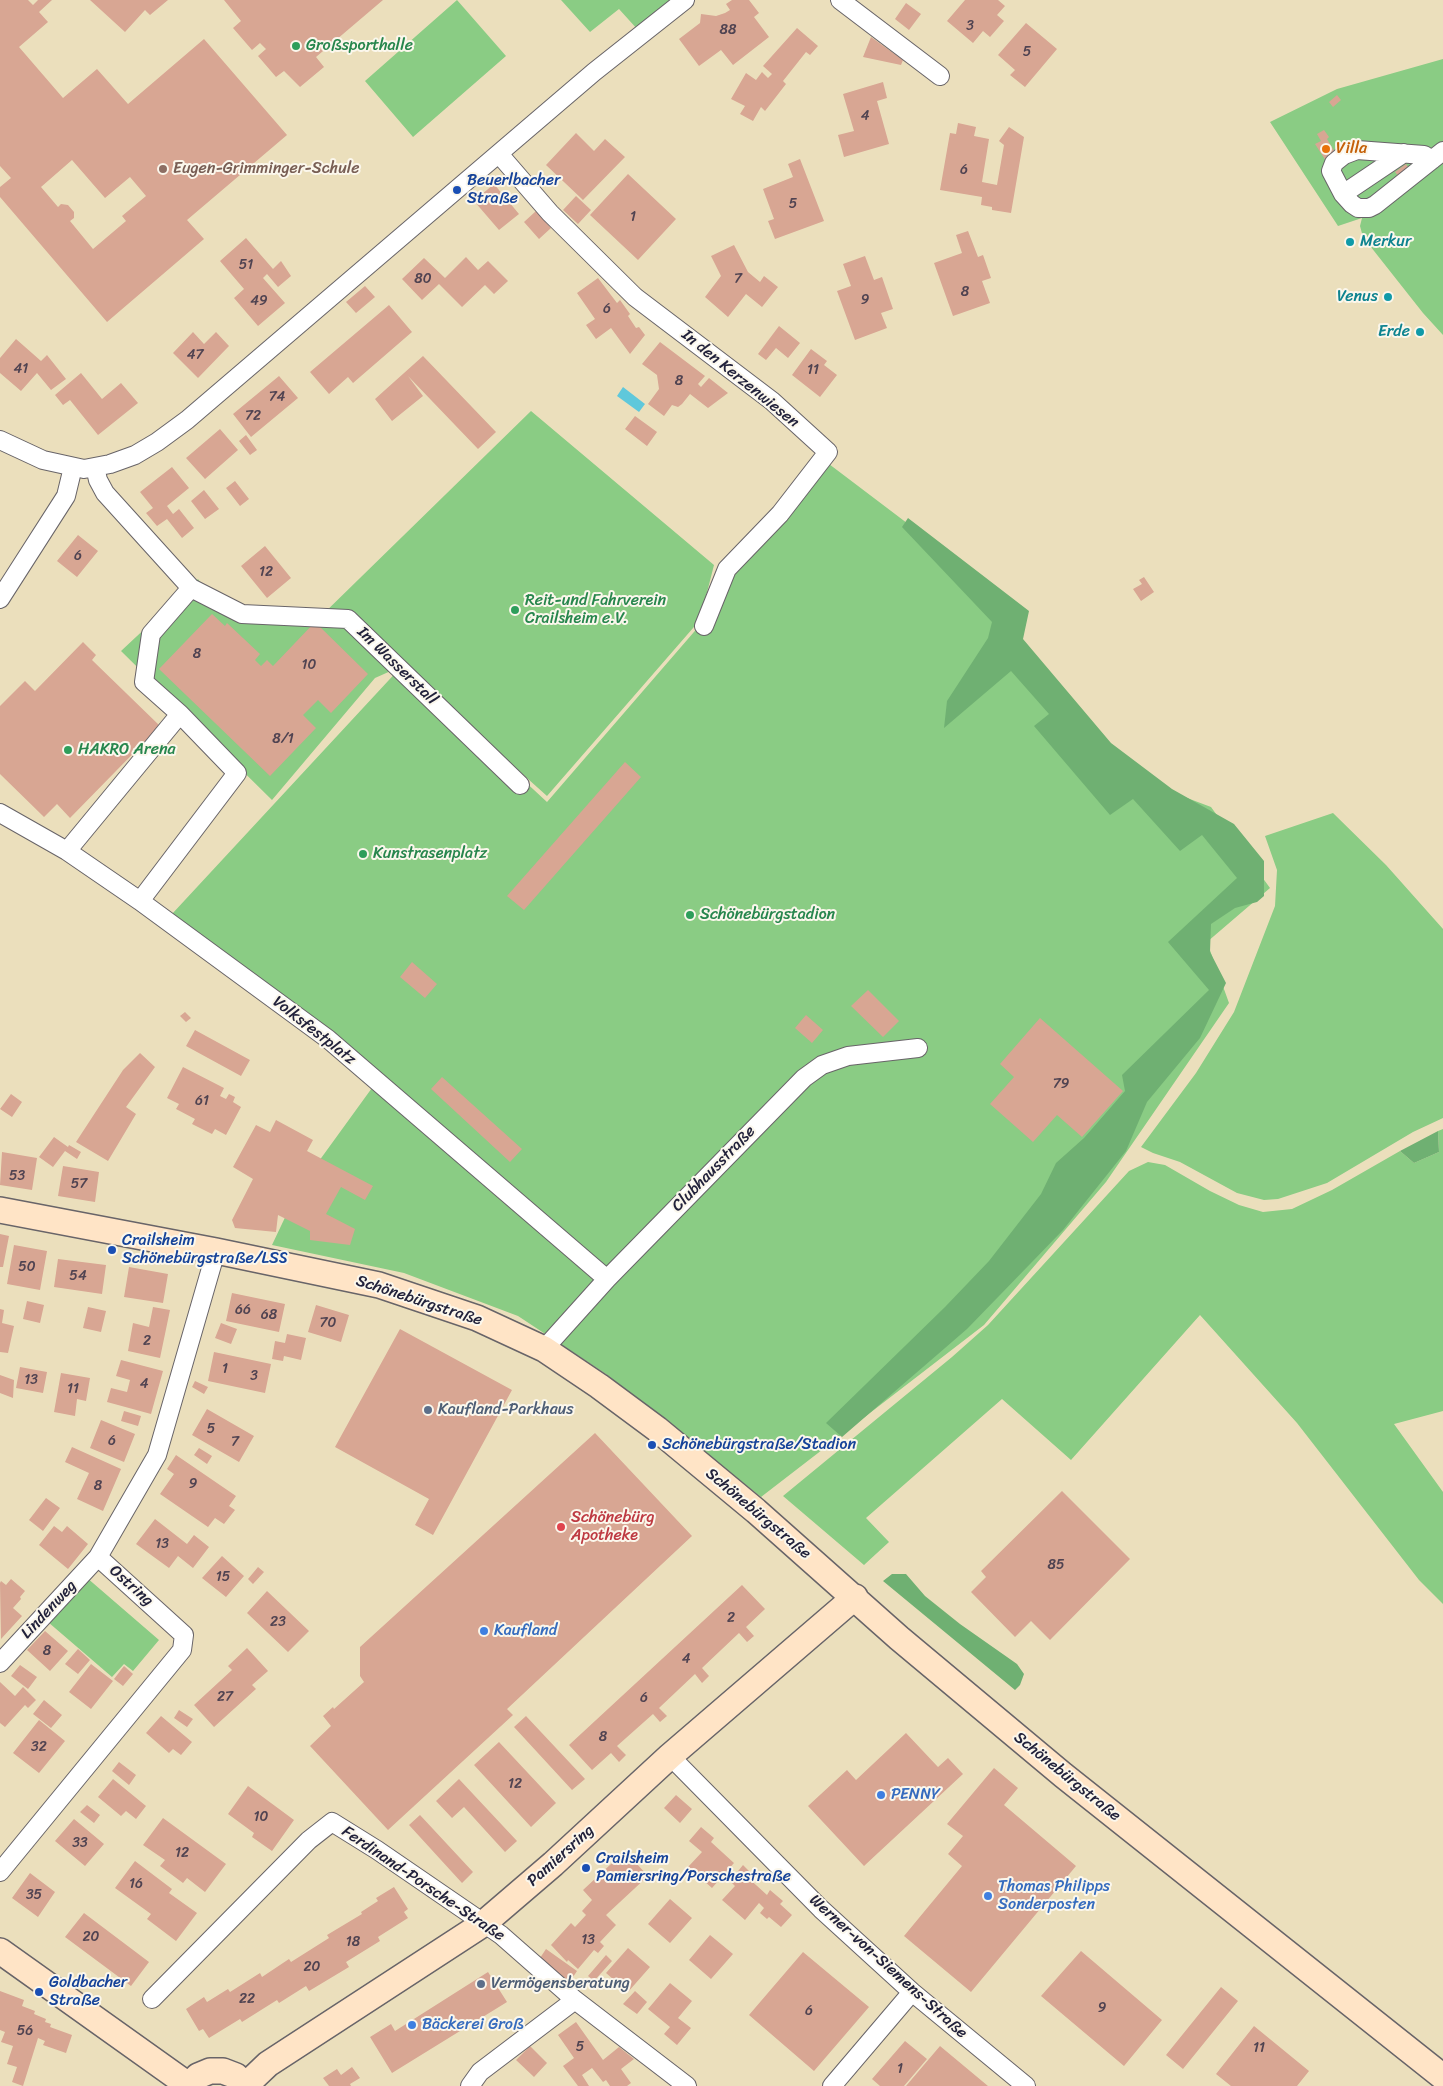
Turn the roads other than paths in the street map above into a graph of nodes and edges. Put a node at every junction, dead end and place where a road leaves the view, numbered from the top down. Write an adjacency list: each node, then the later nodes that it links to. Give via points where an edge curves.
1 (685, 0): 5 (street, via 636,37)
2 (840, 0): 3 (street)
3 (940, 76)
4 (1404, 153): 6 (street); 7 (street); 7 (street, via 1369,149 1344,155 1334,163 1331,171)
5 (499, 154): 10 (street, via 188,420 135,455); 13 (street, In den Kerzenwiesen, via 550,213 635,297 772,401 828,452 780,514 727,568)
6 (1437, 155): 7 (street, via 1369,208 1358,208)
7 (1343, 194)
8 (0, 440): 9 (street, via 43,460)
9 (72, 467): 10 (street); 12 (street, via 66,496)
10 (95, 467): 11 (street, Im Wasserstall, via 105,493)
11 (191, 588): 14 (street, via 150,634 144,682); 15 (street, Im Wasserstall, via 242,614 348,619)
12 (0, 599)
13 (704, 626)
14 (180, 714): 17 (street); 18 (street, via 237,773)
15 (520, 785)
16 (0, 813): 17 (street, Volksfestplatz)
17 (67, 851): 18 (street, Volksfestplatz)
18 (140, 901): 22 (street, Volksfestplatz, via 328,1039)
19 (918, 1048): 22 (street, Clubhausstraße, via 848,1056 822,1066 804,1078)
20 (0, 1210): 21 (main road, Schönebürgstraße)
21 (216, 1251): 23 (main road, Schönebürgstraße, via 379,1286 477,1318); 24 (street, Ostring, via 157,1455)
22 (607, 1279): 23 (street, Clubhausstraße)
23 (544, 1349): 25 (main road, Schönebürgstraße, via 657,1429)
24 (98, 1557): 26 (street, Lindenweg); 28 (street, Ostring, via 184,1635 182,1650)
25 (854, 1597): 27 (main road, Pamiersring); 34 (main road, Schönebürgstraße, via 1056,1769)
26 (0, 1663)
27 (670, 1756): 29 (main road, Pamiersring); 31 (street, Werner-von-Siemens-Straße, via 820,1909)
28 (0, 1872)
29 (483, 1924): 32 (street, Ferdinand-Porsche-Straße, via 332,1822 309,1840); 33 (street, Ferdinand-Porsche-Straße, via 501,1935); 35 (main road, Pamiersring, via 268,2064)
30 (0, 1950): 36 (main road)
31 (912, 1992): 39 (street); 40 (street, Werner-von-Siemens-Straße)
32 (152, 1999)
33 (575, 2000): 37 (street, via 480,2072); 38 (street, Ferdinand-Porsche-Straße)
34 (1443, 2077)
35 (246, 2085): 36 (main road, via 236,2076 210,2071 198,2076)
36 (188, 2086)
37 (470, 2086)
38 (686, 2086)
39 (832, 2086)
40 (1026, 2086)

